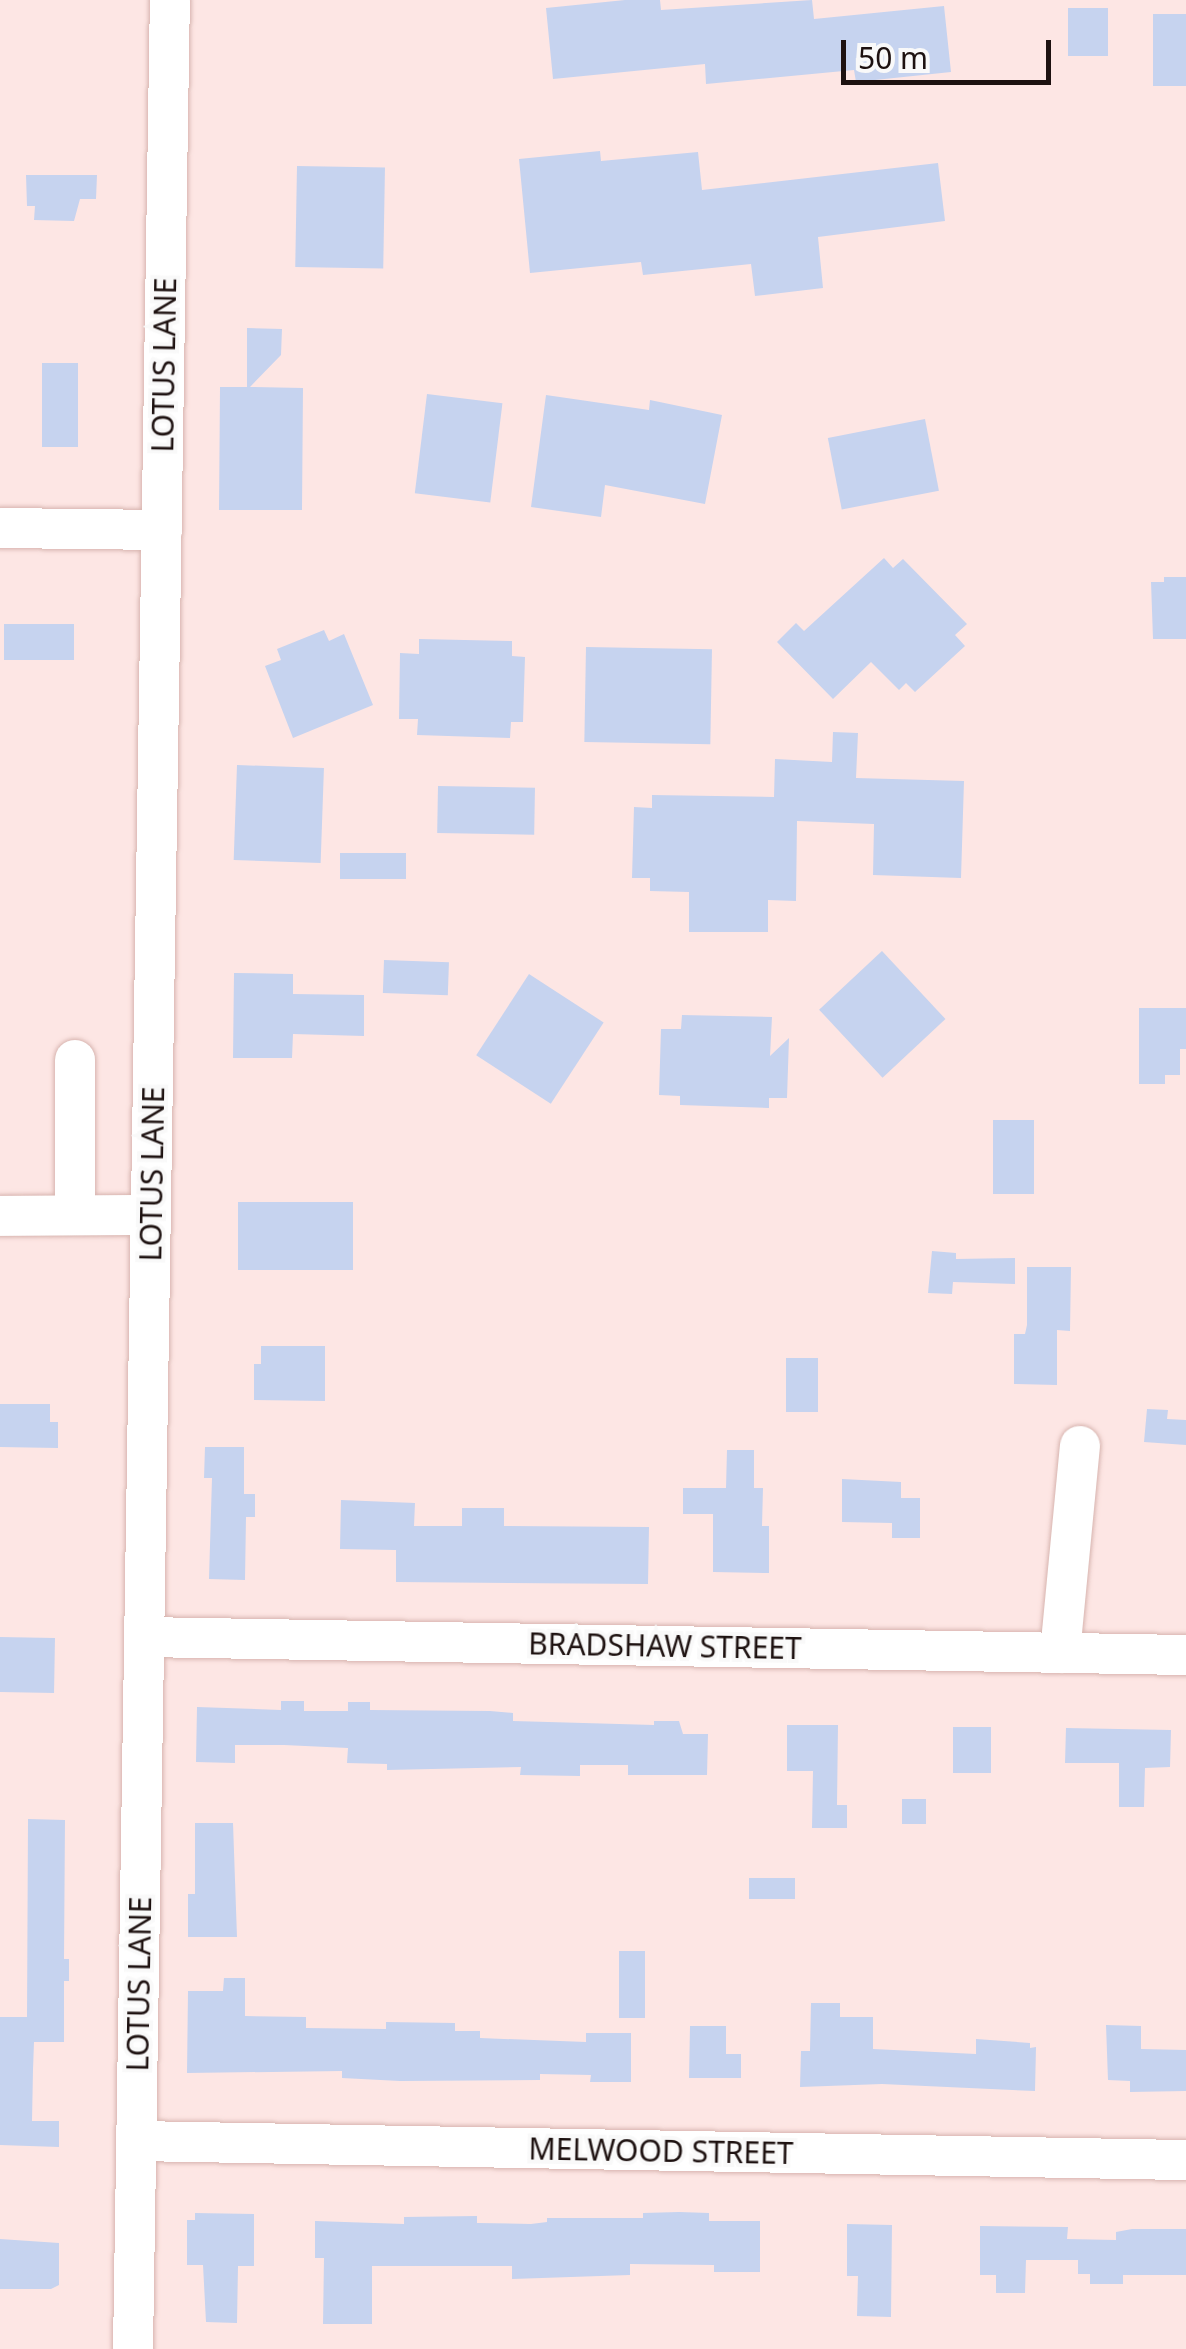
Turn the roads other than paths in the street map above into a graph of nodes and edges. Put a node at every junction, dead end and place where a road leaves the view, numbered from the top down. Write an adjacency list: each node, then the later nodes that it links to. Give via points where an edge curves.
1 (170, 0): 3 (street, LOTUS LANE)
2 (0, 528): 3 (street)
3 (162, 530): 6 (street, LOTUS LANE)
4 (75, 1060): 5 (street)
5 (75, 1215): 6 (street); 7 (street)
6 (151, 1215): 9 (street, LOTUS LANE)
7 (0, 1216)
8 (1080, 1446): 10 (street)
9 (144, 1636): 10 (street, BRADSHAW STREET); 12 (street, LOTUS LANE)
10 (1060, 1652): 11 (street, BRADSHAW STREET)
11 (1186, 1655)
12 (136, 2142): 13 (street, MELWOOD STREET); 14 (street, LOTUS LANE)
13 (1186, 2160)
14 (133, 2349)

